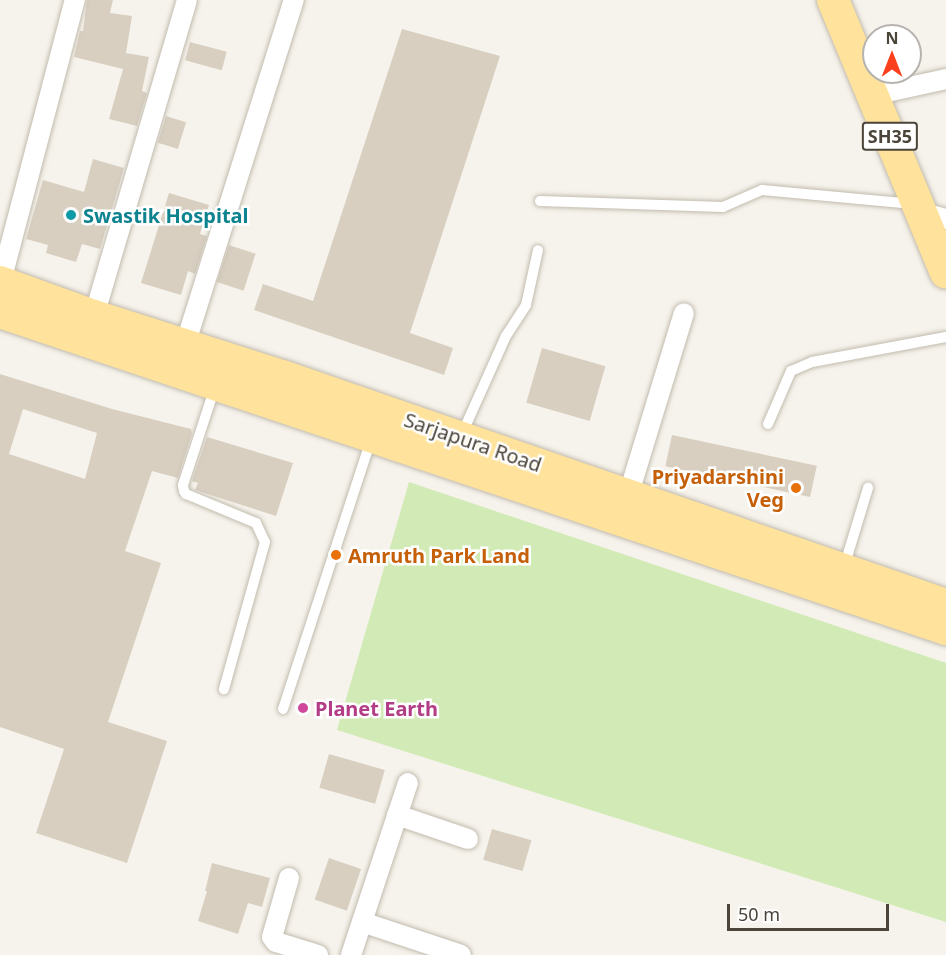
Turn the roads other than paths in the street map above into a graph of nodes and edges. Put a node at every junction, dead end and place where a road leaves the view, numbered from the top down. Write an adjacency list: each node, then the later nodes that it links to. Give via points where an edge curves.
1 (75, 0): 14 (street)
2 (187, 0): 16 (street)
3 (294, 0): 18 (street)
4 (833, 0): 8 (main road, SH35)
5 (849, 0): 6 (main road)
6 (862, 30)
7 (946, 79): 8 (street)
8 (880, 86): 10 (main road, SH35)
9 (540, 201): 10 (lane, via 723,207 762,190)
10 (930, 213): 11 (main road, SH35); 13 (main road, SH35)
11 (946, 247)
12 (538, 250): 22 (lane, via 526,305 506,336)
13 (946, 273)
14 (0, 290): 16 (main road, Sarjapura Road); 19 (main road, Sarjapura Road)
15 (684, 313): 24 (street)
16 (94, 316): 18 (main road, Sarjapura Road)
17 (946, 337): 20 (lane, via 812,362 791,371)
18 (185, 345): 22 (main road, Sarjapura Road)
19 (216, 384): 21 (main road, Sarjapura Road); 28 (lane, via 184,491 256,523 265,542)
20 (768, 424)
21 (372, 436): 27 (main road, Sarjapura Road); 29 (lane)
22 (460, 438): 24 (main road, Sarjapura Road)
23 (868, 488): 25 (lane)
24 (628, 496): 25 (main road, Sarjapura Road)
25 (843, 571): 26 (main road, Sarjapura Road)
26 (939, 601)
27 (946, 629)
28 (224, 688)
29 (283, 709)
30 (408, 783): 31 (street)
31 (397, 815): 32 (street); 34 (street)
32 (468, 839)
33 (289, 878): 35 (street, via 272,937 276,942)
34 (362, 922): 36 (street); 37 (street)
35 (318, 955)
36 (351, 955)
37 (461, 955)

